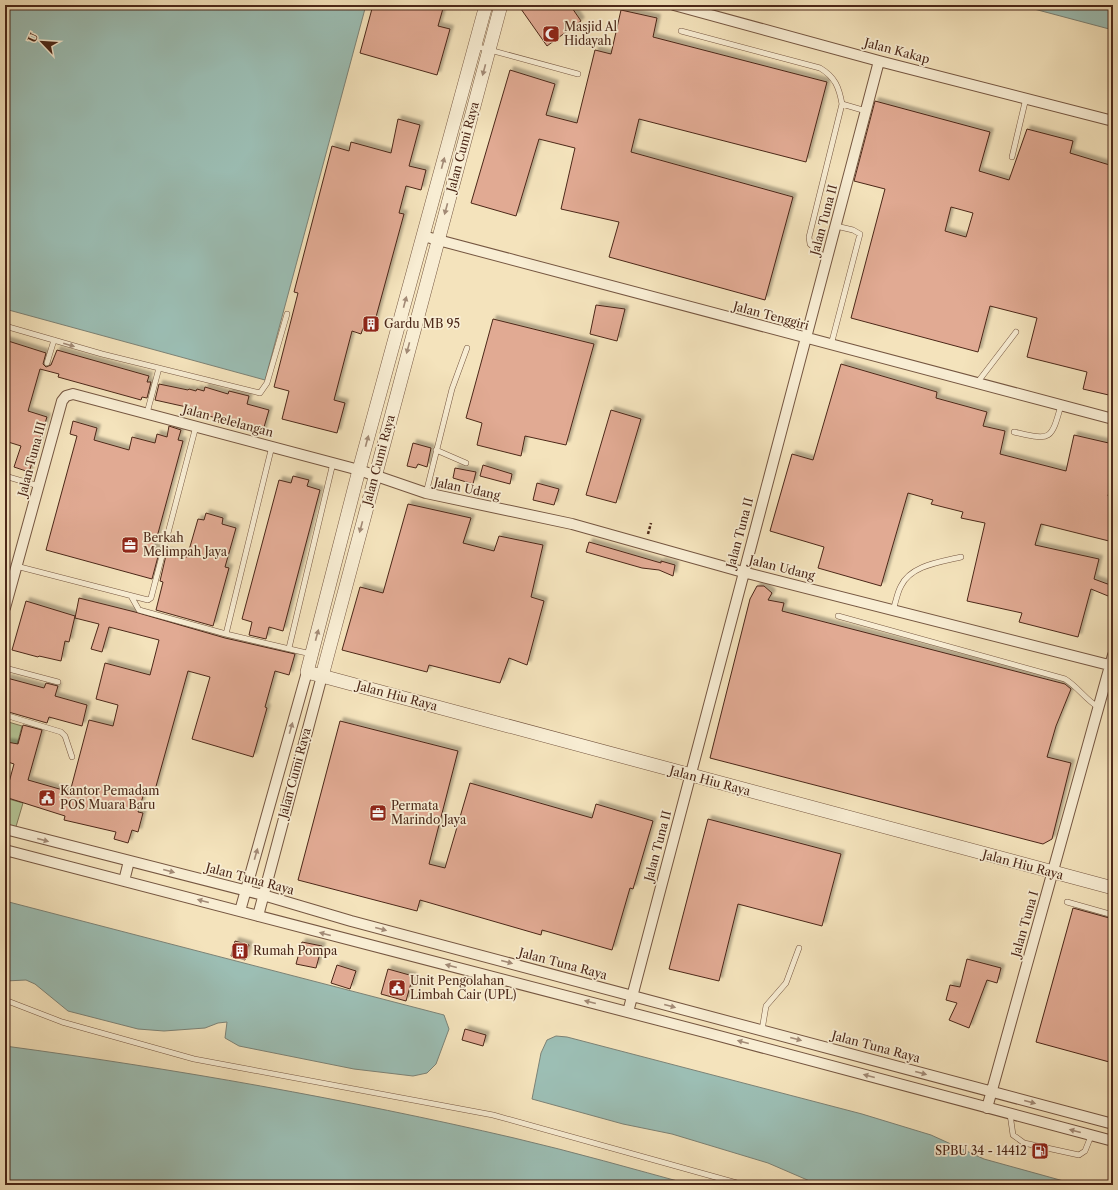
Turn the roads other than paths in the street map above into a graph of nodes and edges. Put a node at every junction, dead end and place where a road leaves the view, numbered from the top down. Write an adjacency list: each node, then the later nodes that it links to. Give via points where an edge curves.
1 (486, 5): 5 (street, Jalan Cumi Raya)
2 (501, 5): 6 (street, Jalan Cumi Raya)
3 (674, 5): 7 (street, Jalan Kakap)
4 (681, 31): 10 (lane, via 820,68 834,79 839,88)
5 (475, 46): 6 (lane); 13 (street, Jalan Cumi Raya)
6 (489, 50): 8 (lane); 14 (street, Jalan Cumi Raya, one-way to 14)
7 (879, 61): 9 (street, Jalan Kakap); 11 (street, Jalan Tuna II)
8 (578, 74)
9 (1026, 98): 12 (street, Jalan Kakap); 15 (lane)
10 (842, 104): 11 (lane); 19 (lane, via 809,237 810,244)
11 (866, 112): 16 (street, Jalan Tuna II)
12 (1113, 121)
13 (449, 142): 14 (street); 17 (street, Jalan Cumi Raya, one-way to 13)
14 (464, 145): 18 (street, Jalan Cumi Raya, one-way to 18)
15 (1012, 158)
16 (836, 226): 19 (street, Jalan Tuna II); 25 (lane, via 860,234)
17 (423, 236): 18 (street, Jalan Tenggiri); 29 (street, Jalan Cumi Raya, one-way to 17)
18 (438, 240): 23 (street, Jalan Tenggiri); 30 (street, Jalan Cumi Raya, one-way to 30)
19 (827, 260): 23 (street, Jalan Tuna II)
20 (287, 314): 28 (lane, via 267,383 260,393)
21 (5, 326): 24 (lane)
22 (1016, 332): 31 (lane)
23 (806, 339): 25 (street, Jalan Tenggiri); 51 (street, Jalan Tuna II)
24 (54, 340): 27 (lane); 28 (lane, one-way to 28)
25 (831, 345): 31 (street, Jalan Tenggiri)
26 (467, 348): 39 (lane, via 452,389)
27 (47, 363)
28 (159, 368): 34 (lane)
29 (386, 371): 30 (street); 42 (street, Jalan Cumi Raya, one-way to 29)
30 (401, 375): 43 (street, Jalan Cumi Raya)
31 (977, 383): 33 (street, Jalan Tenggiri)
32 (73, 394): 34 (street, Jalan Pelelangan); 45 (street, Jalan Tuna III, via 66,396 62,401)
33 (1061, 405): 35 (street, Jalan Tenggiri); 37 (lane, via 1055,426 1048,436 1042,438)
34 (147, 412): 36 (street, Jalan Pelelangan)
35 (1113, 419)
36 (196, 426): 38 (street, Jalan Pelelangan); 54 (lane, via 151,598 146,600)
37 (1014, 432)
38 (272, 446): 41 (street, Jalan Pelelangan); 58 (lane)
39 (436, 450): 40 (lane); 46 (lane)
40 (466, 462)
41 (333, 463): 42 (street, Jalan Pelelangan); 59 (lane)
42 (359, 470): 43 (street, Jalan Pelelangan); 47 (street, Jalan Cumi Raya)
43 (375, 475): 46 (street, Jalan Udang); 48 (street, Jalan Cumi Raya, one-way to 48)
44 (5, 476): 45 (lane)
45 (39, 486): 50 (street, Jalan Tuna III)
46 (426, 493): 51 (street, Jalan Udang, via 572,524)
47 (340, 546): 48 (street, via 346,555); 52 (street, Jalan Cumi Raya)
48 (356, 548): 53 (street, Jalan Cumi Raya)
49 (961, 557): 56 (lane, via 925,566 913,572 901,585)
50 (16, 566): 54 (lane); 55 (street, Jalan Tuna III)
51 (744, 572): 56 (street, Jalan Udang); 70 (street, Jalan Tuna II)
52 (328, 591): 53 (street, via 332,585 338,584 343,587); 60 (street, Jalan Cumi Raya, one-way to 52)
53 (343, 595): 65 (street, Jalan Cumi Raya)
54 (131, 596): 58 (lane, via 139,610)
55 (5, 608)
56 (893, 610): 62 (street, Jalan Udang)
57 (838, 616): 67 (lane, via 1065,680)
58 (226, 634): 59 (lane)
59 (289, 648): 60 (lane)
60 (312, 654): 64 (street, Jalan Cumi Raya)
61 (1113, 655): 62 (street, Jalan Tuna I)
62 (1112, 666): 67 (street, Jalan Tuna I)
63 (5, 668): 66 (lane)
64 (307, 672): 65 (street, Jalan Hiu Raya); 71 (street, Jalan Cumi Raya, one-way to 64)
65 (322, 676): 70 (street, Jalan Hiu Raya); 72 (street, Jalan Cumi Raya)
66 (58, 682)
67 (1098, 707): 76 (street, Jalan Tuna I)
68 (5, 715): 69 (lane, via 61,732 65,736)
69 (72, 757)
70 (690, 775): 76 (street, Jalan Hiu Raya); 90 (street, Jalan Tuna II)
71 (267, 814): 72 (street); 79 (street, Jalan Cumi Raya, one-way to 71)
72 (283, 818): 80 (street, Jalan Cumi Raya)
73 (5, 830): 75 (street, Jalan Tuna Raya, one-way to 75)
74 (5, 850): 77 (street)
75 (129, 861): 77 (street); 79 (street, Jalan Tuna Raya, one-way to 79)
76 (1053, 873): 78 (street, Jalan Hiu Raya); 96 (street, Jalan Tuna I)
77 (124, 881): 82 (street, one-way to 77)
78 (1113, 888)
79 (246, 891): 80 (street, Jalan Tuna Raya); 82 (street, Jalan Cumi Raya)
80 (263, 895): 84 (street, Jalan Cumi Raya); 85 (street, Jalan Tuna Raya)
81 (1068, 902): 83 (lane)
82 (240, 911): 84 (street)
83 (1113, 915)
84 (258, 916): 86 (street, one-way to 84)
85 (351, 921): 86 (street); 88 (street, Jalan Tuna Raya, one-way to 88)
86 (346, 939): 89 (street, one-way to 86)
87 (799, 948): 93 (lane, via 786,983 766,1006)
88 (485, 956): 89 (street); 90 (street, Jalan Tuna Raya, one-way to 90)
89 (481, 974): 92 (street, one-way to 89)
90 (632, 996): 92 (street, Jalan Tuna II); 93 (street, Jalan Tuna Raya, one-way to 93)
91 (5, 1000): 102 (lane, via 62,1022 194,1058 493,1115)
92 (628, 1012): 95 (street, one-way to 92)
93 (762, 1030): 94 (street, Jalan Tuna Raya, one-way to 94)
94 (834, 1049): 95 (street); 96 (street, Jalan Tuna Raya, one-way to 96)
95 (830, 1066): 97 (street, one-way to 95)
96 (992, 1092): 97 (street, Jalan Tuna I); 99 (street, Jalan Tuna Raya, one-way to 99)
97 (987, 1108): 98 (street)
98 (1010, 1114): 100 (street, one-way to 98); 100 (lane, via 1012,1135 1024,1143 1079,1156 1085,1151)
99 (1113, 1124)
100 (1091, 1136): 101 (street)
101 (1113, 1141)
102 (744, 1185)

